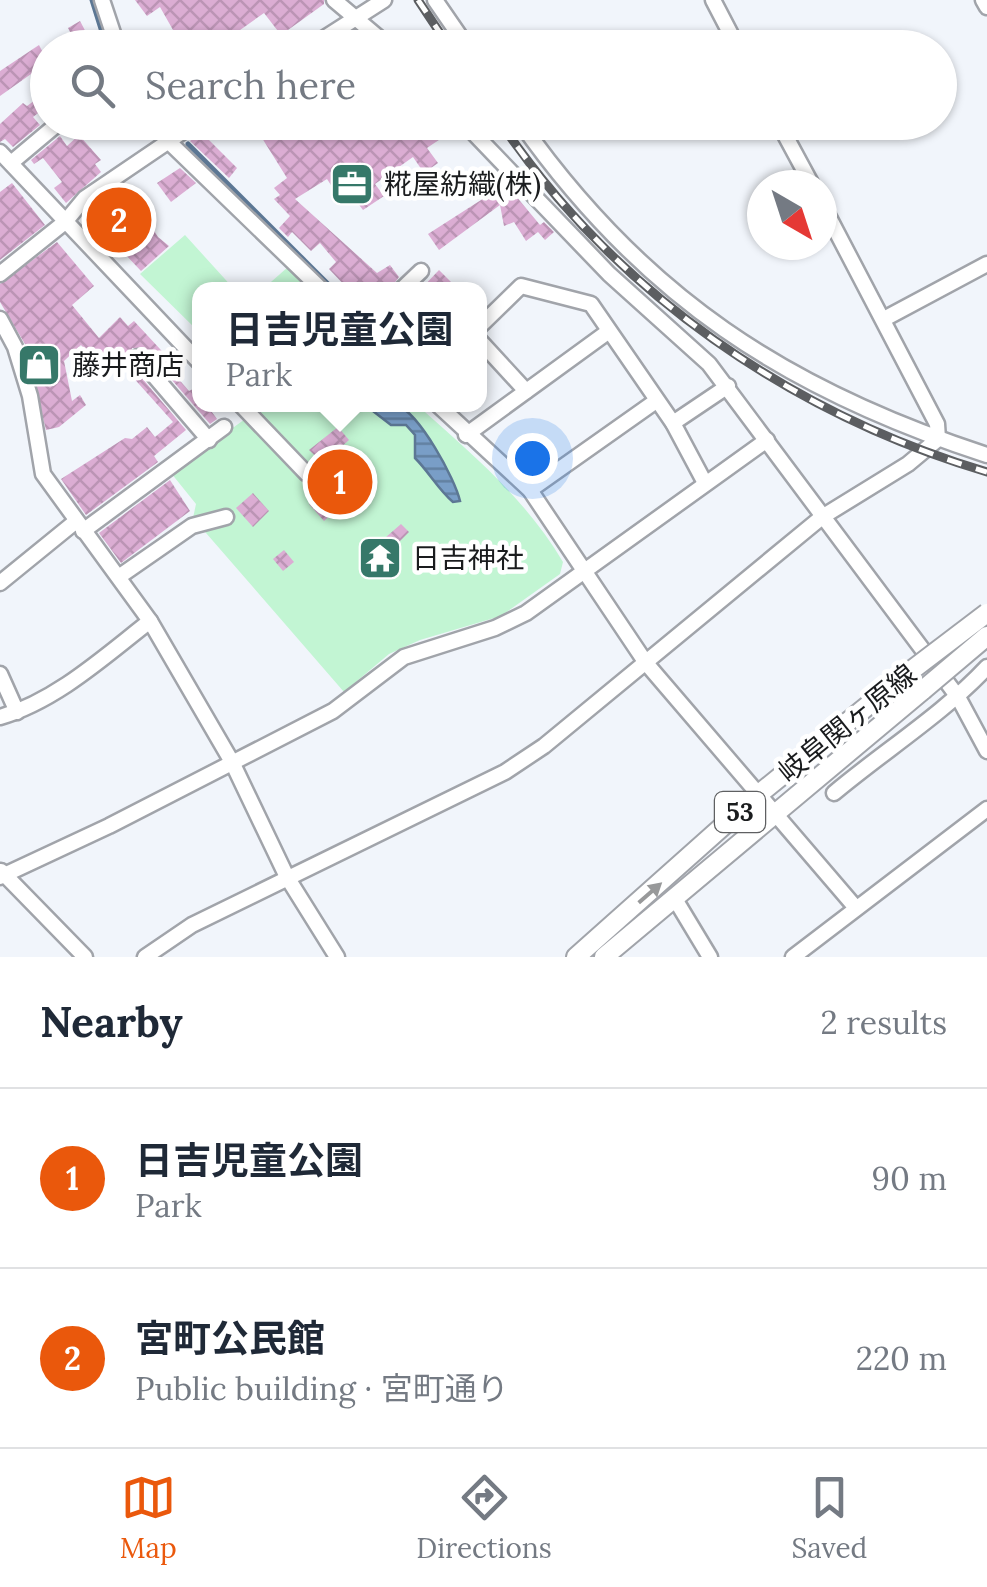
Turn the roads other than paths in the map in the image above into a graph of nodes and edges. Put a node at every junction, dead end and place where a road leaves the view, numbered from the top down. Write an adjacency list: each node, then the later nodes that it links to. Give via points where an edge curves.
1 (102, 0): 9 (street)
2 (334, 0): 8 (street)
3 (384, 0): 8 (street)
4 (436, 0): 12 (street)
5 (713, 0): 13 (street)
6 (984, 0): 7 (street)
7 (987, 7)
8 (356, 17): 10 (street); 11 (street)
9 (112, 30)
10 (336, 30)
11 (370, 30)
12 (456, 30)
13 (729, 30)
14 (34, 140): 20 (street)
15 (172, 140): 19 (street)
16 (480, 140): 36 (street)
17 (533, 140): 44 (street, via 646,270 764,360)
18 (788, 140): 21 (street)
19 (169, 142): 22 (street, via 84,198); 27 (street)
20 (6, 158): 22 (street)
21 (804, 170)
22 (65, 222): 26 (street); 34 (street)
23 (837, 232): 31 (street)
24 (987, 264): 31 (street)
25 (421, 272): 28 (street)
26 (0, 274)
27 (314, 282)
28 (410, 282)
29 (0, 319): 53 (street, via 30,396 42,474)
30 (487, 319): 32 (street, via 521,286 591,304)
31 (884, 319): 44 (street, via 937,424)
32 (610, 331): 37 (street); 38 (street)
33 (487, 349): 37 (street)
34 (192, 355)
35 (138, 357): 45 (street)
36 (728, 386): 41 (street); 46 (street)
37 (526, 391): 43 (street)
38 (656, 402): 41 (street); 50 (street)
39 (248, 412): 48 (street)
40 (444, 412): 43 (street)
41 (673, 422): 49 (street)
42 (224, 427): 45 (street)
43 (466, 435): 50 (street)
44 (938, 439): 47 (street); 52 (street)
45 (209, 440): 53 (street)
46 (768, 440): 49 (street); 52 (street)
47 (987, 455)
48 (308, 474)
49 (704, 483): 54 (street)
50 (530, 490): 54 (street)
51 (226, 517): 55 (street, via 192,526)
52 (822, 518): 60 (street); 63 (street)
53 (79, 526): 55 (street); 56 (street)
54 (585, 572): 60 (street); 67 (street, via 496,628 404,657 333,711)
55 (120, 576): 58 (street)
56 (0, 583)
57 (987, 613): 69 (main road, 岐阜関ヶ原線 / 53, bridge)
58 (150, 621): 64 (street); 67 (street)
59 (987, 636): 71 (main road, 岐阜関ヶ原線 / 53, bridge)
60 (646, 662): 69 (street); 73 (street, via 505,772)
61 (987, 667): 63 (street)
62 (0, 674): 64 (street)
63 (958, 697): 66 (street); 68 (street)
64 (17, 712): 65 (street)
65 (0, 716)
66 (987, 751)
67 (232, 762): 72 (street); 73 (street)
68 (834, 793)
69 (759, 794): 71 (street); 79 (main road, 岐阜関ヶ原線 / 53, one-way to 69)
70 (987, 809): 75 (street)
71 (775, 814): 74 (main road, 岐阜関ヶ原線 / 53); 75 (street)
72 (2, 874): 76 (street)
73 (287, 877): 77 (street, via 192,925); 78 (street)
74 (674, 899): 80 (main road, 岐阜関ヶ原線 / 53); 81 (street)
75 (856, 908): 82 (street)
76 (85, 957)
77 (146, 957)
78 (337, 957)
79 (576, 957)
80 (604, 957)
81 (710, 957)
82 (793, 957)

